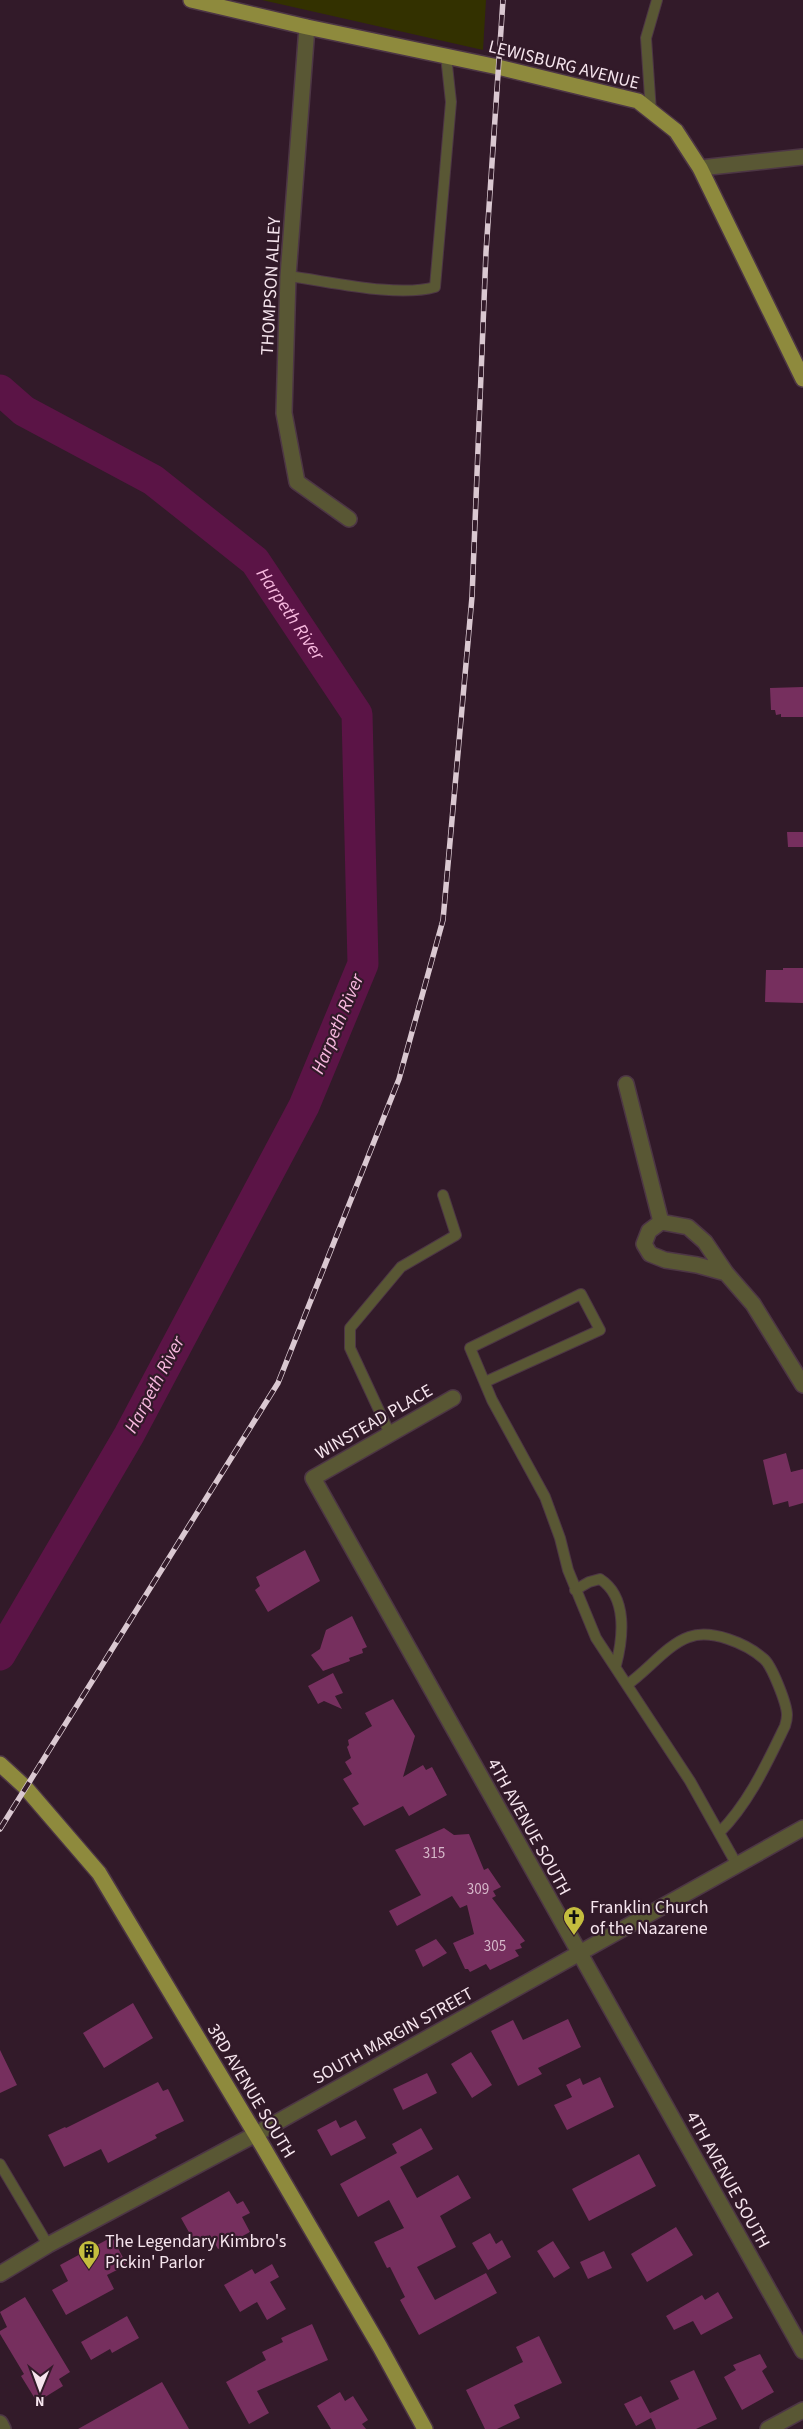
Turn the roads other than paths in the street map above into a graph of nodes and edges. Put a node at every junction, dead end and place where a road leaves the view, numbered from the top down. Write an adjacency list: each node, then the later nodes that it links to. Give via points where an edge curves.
1 (191, 0): 3 (main road, LEWISBURG AVENUE)
2 (657, 0): 5 (lane, via 646,38)
3 (307, 27): 4 (main road, LEWISBURG AVENUE); 8 (street, THOMPSON ALLEY)
4 (446, 56): 5 (main road, LEWISBURG AVENUE, via 638,101); 8 (lane, via 451,102 435,287 420,291)
5 (651, 112): 7 (main road, LEWISBURG AVENUE, via 676,130)
6 (803, 157): 7 (street)
7 (700, 168): 9 (main road, LEWISBURG AVENUE)
8 (288, 276): 10 (street, THOMPSON ALLEY, via 284,413 297,482)
9 (803, 379)
10 (349, 519)
11 (626, 1084): 13 (street)
12 (443, 1195): 18 (lane, via 456,1235 401,1267 350,1328 350,1348)
13 (661, 1222): 14 (street, via 688,1227 705,1242); 14 (street, via 649,1231 644,1244 650,1254)
14 (726, 1273): 16 (street, via 753,1304)
15 (485, 1382): 15 (lane, via 470,1348 581,1294 600,1330); 20 (lane, via 545,1497)
16 (803, 1385)
17 (453, 1398): 18 (street, WINSTEAD PLACE)
18 (390, 1434): 19 (street, WINSTEAD PLACE)
19 (313, 1478): 27 (street, 4TH AVENUE SOUTH)
20 (576, 1590): 21 (lane, via 596,1638); 21 (lane, via 600,1579 608,1584 619,1606 622,1626)
21 (616, 1665): 22 (lane)
22 (628, 1684): 25 (lane); 25 (lane, via 674,1644 699,1634 734,1641 766,1660 788,1715 747,1798)
23 (0, 1764): 28 (main road, 3RD AVENUE SOUTH, via 19,1781 99,1873)
24 (803, 1828): 26 (street, SOUTH MARGIN STREET)
25 (719, 1833): 26 (lane)
26 (737, 1864): 27 (street, SOUTH MARGIN STREET)
27 (580, 1954): 28 (street, SOUTH MARGIN STREET); 32 (street, 4TH AVENUE SOUTH)
28 (256, 2134): 30 (street, SOUTH MARGIN STREET); 36 (main road, 3RD AVENUE SOUTH)
29 (0, 2164): 30 (lane)
30 (48, 2245): 31 (street, SOUTH MARGIN STREET)
31 (0, 2274)
32 (803, 2350)
33 (803, 2410): 37 (street)
34 (0, 2424): 35 (street)
35 (3, 2429)
36 (425, 2429)
37 (768, 2429)

